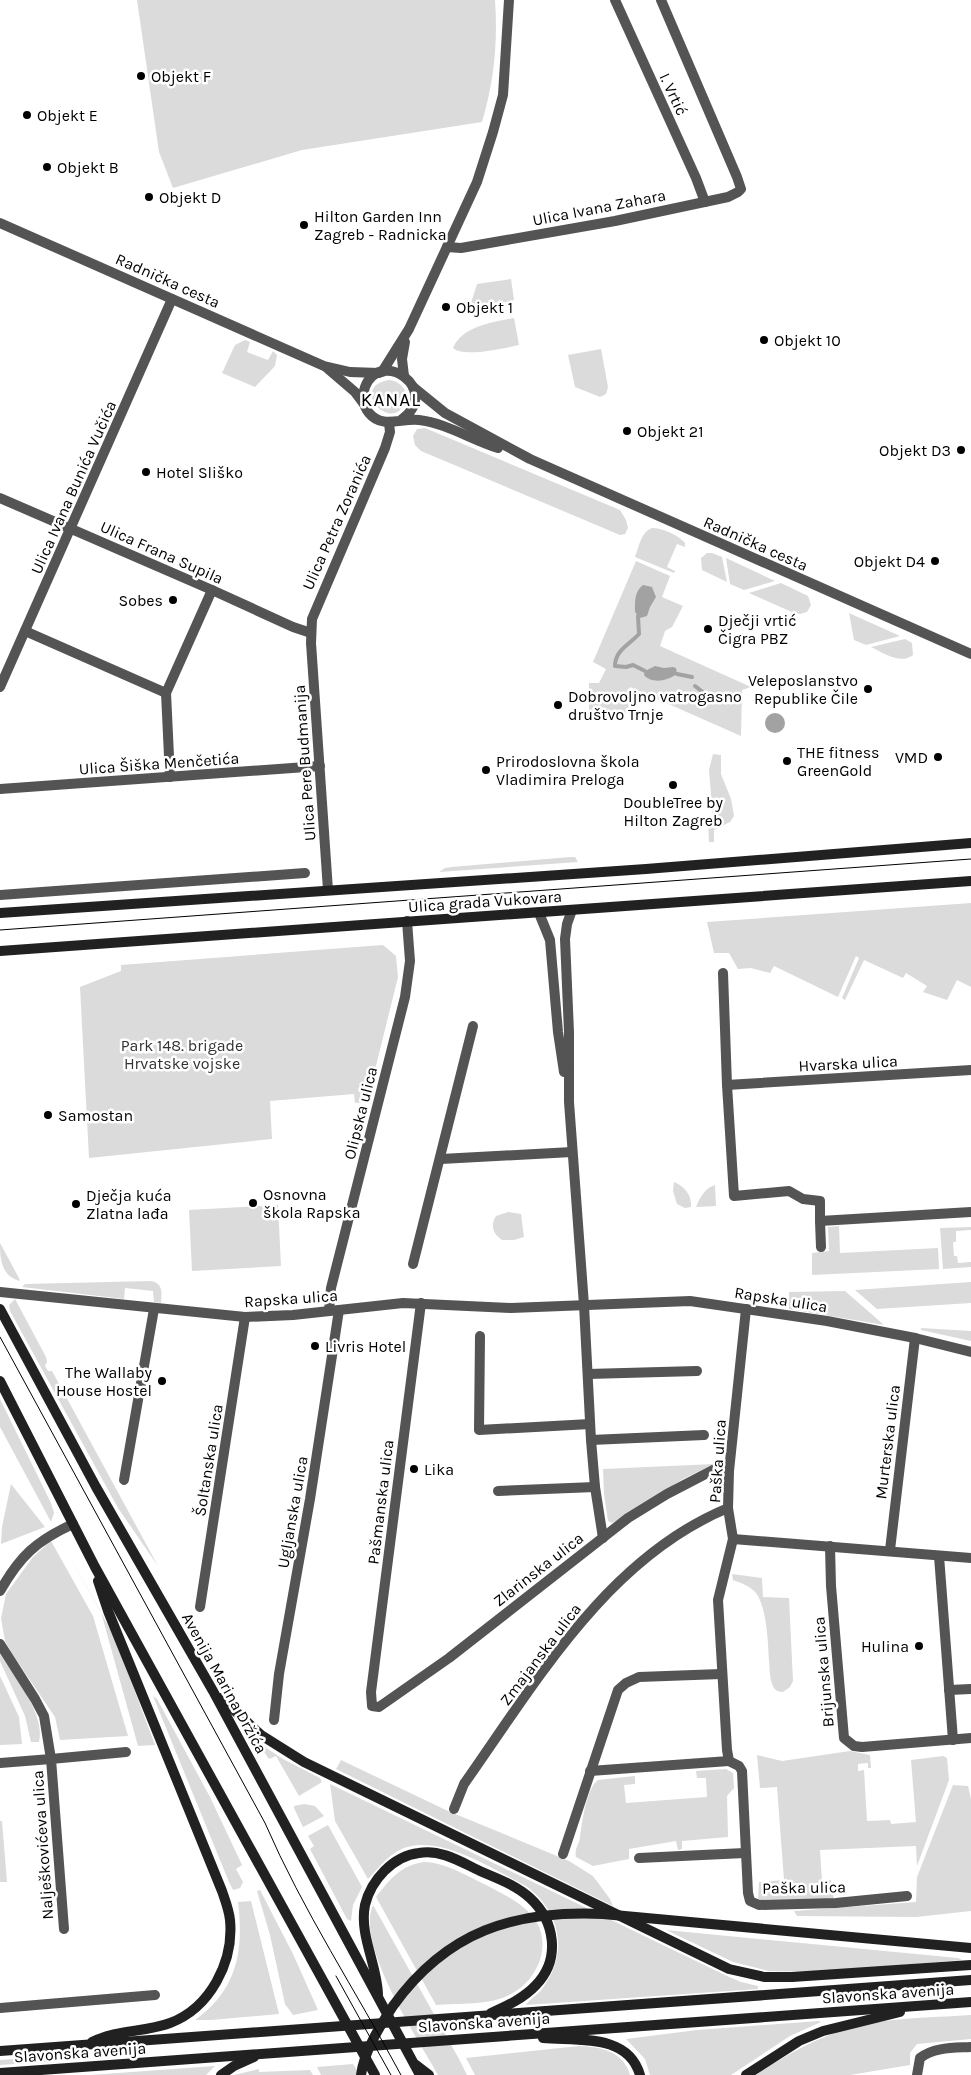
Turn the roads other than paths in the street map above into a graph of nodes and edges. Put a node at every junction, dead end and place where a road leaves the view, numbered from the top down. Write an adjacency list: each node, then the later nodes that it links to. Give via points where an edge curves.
1 (509, 0): 6 (street, via 499,110 477,182)
2 (615, 0): 4 (street, I. Vrtić)
3 (661, 0): 4 (street, Ulica Ivana Zahara, via 741,189)
4 (705, 202): 6 (street, Ulica Ivana Zahara, via 461,248)
5 (0, 223): 7 (street, Radnička cesta)
6 (447, 247): 8 (street)
7 (172, 299): 9 (street, Radnička cesta); 18 (street, Ulica Ivana Bunića Vučića)
8 (409, 329): 10 (street); 11 (street, via 402,355)
9 (324, 366): 10 (street, Radnička cesta, via 350,372); 13 (street, Radnička cesta, via 355,392)
10 (381, 372): 11 (street, via 398,372); 13 (street, via 364,389)
11 (404, 376): 12 (street)
12 (413, 387): 14 (street, via 412,409); 16 (street, Radnička cesta, via 458,421)
13 (364, 404): 15 (street, via 375,419)
14 (401, 420): 15 (street); 16 (street, Radnička cesta, via 426,421)
15 (389, 423): 21 (street, Ulica Petra Zoranića, via 385,448 314,610)
16 (530, 459): 22 (street, Radnička cesta)
17 (0, 498): 18 (street, Ulica Frana Supila)
18 (71, 528): 19 (street, Ulica Frana Supila); 20 (street, Ulica Ivana Bunića Vučića)
19 (212, 590): 21 (street, Ulica Frana Supila); 24 (street)
20 (25, 631): 23 (street, Ulica Ivana Bunića Vučića); 24 (street)
21 (311, 633): 25 (street, Ulica Pere Budmanija)
22 (971, 654)
23 (0, 687)
24 (166, 693): 26 (street)
25 (320, 766): 26 (street, Ulica Šiška Menčetića); 31 (street, Ulica Pere Budmanija)
26 (170, 777): 27 (street, Ulica Šiška Menčetića)
27 (0, 789)
28 (971, 843): 31 (main road, Ulica grada Vukovara)
29 (305, 873): 32 (street)
30 (971, 881): 33 (main road, Ulica grada Vukovara)
31 (328, 890): 34 (main road, Ulica grada Vukovara)
32 (0, 895)
33 (572, 910): 35 (main road, Ulica grada Vukovara); 42 (street, via 565,939)
34 (0, 913)
35 (539, 913): 36 (main road, Ulica grada Vukovara); 42 (street, via 550,940 558,1032)
36 (407, 921): 37 (main road, Ulica grada Vukovara); 55 (street, Olipska ulica, via 410,961 405,997 331,1288)
37 (0, 951)
38 (723, 973): 41 (street)
39 (473, 1026): 44 (street)
40 (971, 1070): 41 (street, Hvarska ulica)
41 (727, 1085): 46 (street, via 734,1196 789,1191 803,1199 820,1201)
42 (569, 1102): 43 (street)
43 (572, 1152): 44 (street); 51 (street)
44 (441, 1159): 48 (street)
45 (971, 1212): 46 (street)
46 (820, 1221): 47 (street)
47 (821, 1247)
48 (413, 1264)
49 (0, 1292): 53 (street, Rapska ulica)
50 (421, 1303): 51 (street, Rapska ulica, via 511,1308); 55 (street, Rapska ulica); 86 (street, Pašmanska ulica, via 371,1692)
51 (584, 1305): 54 (street, Rapska ulica, via 690,1301); 61 (street)
52 (0, 1309): 85 (main road, Avenija Marina Držića, via 96,1487)
53 (154, 1309): 56 (street, Rapska ulica); 67 (street)
54 (746, 1309): 58 (street, Rapska ulica); 66 (street, Paška ulica)
55 (334, 1310): 56 (street, Rapska ulica); 87 (street, Ugljanska ulica, via 310,1498)
56 (245, 1317): 80 (street, Šoltanska ulica)
57 (480, 1336): 63 (street, via 479,1430)
58 (915, 1338): 59 (street, Rapska ulica); 75 (street, Murterska ulica)
59 (971, 1352)
60 (697, 1371): 61 (street)
61 (588, 1374): 63 (street)
62 (0, 1381): 71 (main road)
63 (590, 1424): 65 (street)
64 (704, 1435): 65 (street, Paška ulica)
65 (591, 1440): 68 (street)
66 (728, 1471): 70 (street, Paška ulica); 72 (street, Zlarinska ulica, via 717,1468 667,1494)
67 (124, 1480)
68 (595, 1487): 69 (street); 72 (street)
69 (498, 1491)
70 (728, 1508): 73 (street, Paška ulica); 95 (street, Zmajanska ulica, via 714,1513 656,1549 630,1570 577,1625 464,1784)
71 (73, 1524): 78 (main road); 79 (street, via 34,1546)
72 (603, 1538): 86 (street, Zlarinska ulica, via 448,1658 379,1707)
73 (733, 1539): 74 (street); 82 (street, Paška ulica, via 718,1600)
74 (830, 1546): 75 (street); 89 (street, Brijunska ulica, via 844,1738 854,1746 862,1747)
75 (890, 1550): 76 (street)
76 (939, 1556): 77 (street); 84 (street)
77 (971, 1558)
78 (95, 1567): 111 (main road, via 108,1611 222,1891 230,1932 216,1982 201,2005 183,2018 157,2028 120,2032); 115 (main road)
79 (0, 1591)
80 (200, 1607)
81 (0, 1644): 91 (street, Nalješkovićeva ulica, via 44,1716)
82 (721, 1674): 92 (street, Paška ulica); 94 (street, via 639,1677 626,1683 618,1690)
83 (971, 1689): 84 (street)
84 (949, 1690): 89 (street)
85 (213, 1691): 102 (main road, via 261,1735 304,1762 729,1969 764,1977 792,1977); 105 (main road, Avenija Marina Držića)
86 (372, 1706)
87 (274, 1720)
88 (971, 1738): 89 (street)
89 (953, 1740)
90 (126, 1752): 91 (street, Nalješkovićeva ulica)
91 (51, 1759): 93 (street, Nalješkovićeva ulica); 100 (street, Nalješkovićeva ulica)
92 (729, 1761): 94 (street); 96 (street, Paška ulica, via 742,1771)
93 (0, 1763)
94 (590, 1771): 97 (street)
95 (454, 1809)
96 (745, 1852): 98 (street); 99 (street, Paška ulica, via 750,1901 760,1905 836,1903)
97 (563, 1854)
98 (639, 1858)
99 (907, 1896)
100 (64, 1930)
101 (971, 1948): 119 (main road, via 603,1914 558,1913 523,1918 502,1923 456,1945 414,1979 384,2020 367,2054)
102 (971, 1965)
103 (971, 1980): 109 (main road, Slavonska avenija)
104 (155, 1996): 108 (street)
105 (378, 1998): 109 (main road, via 376,1971 364,1924 370,1891 389,1866 400,1859 419,1852 438,1853 520,1891 538,1907 549,1926 552,1955 544,1975 525,1994); 116 (main road, Avenija Marina Držića)
106 (971, 2002): 107 (main road, Slavonska avenija)
107 (933, 2004): 110 (main road, Slavonska avenija); 125 (main road, via 822,2032 799,2041)
108 (0, 2008)
109 (486, 2016): 111 (main road, Slavonska avenija)
110 (522, 2034): 114 (main road, Slavonska avenija); 124 (main road, via 612,2044 632,2059)
111 (87, 2045): 113 (main road, Slavonska avenija)
112 (971, 2046): 126 (street, via 927,2052 920,2058)
113 (0, 2051)
114 (264, 2054): 117 (main road, Slavonska avenija); 118 (main road)
115 (367, 2060): 120 (main road); 121 (main road)
116 (413, 2062): 122 (main road, Avenija Marina Držića); 123 (main road)
117 (0, 2073)
118 (221, 2075)
119 (361, 2075)
120 (370, 2075)
121 (375, 2075)
122 (420, 2075)
123 (429, 2075)
124 (640, 2075)
125 (746, 2075)
126 (917, 2075)

